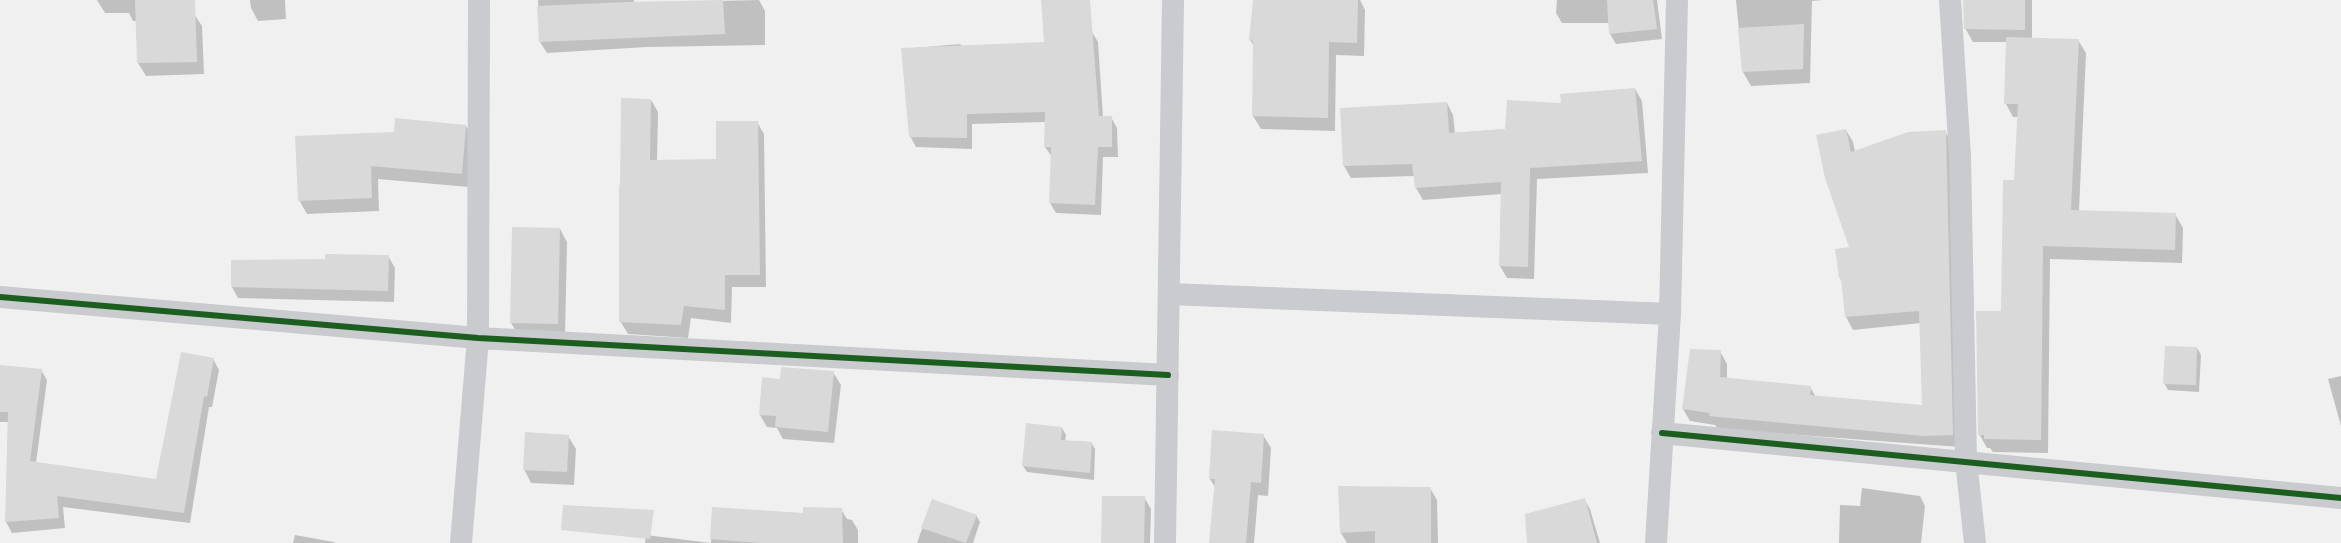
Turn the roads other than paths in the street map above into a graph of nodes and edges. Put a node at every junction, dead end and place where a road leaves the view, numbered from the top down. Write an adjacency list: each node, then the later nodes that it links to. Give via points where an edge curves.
1 (479, 0): 8 (street)
2 (1174, 0): 5 (street)
3 (1677, 0): 7 (street)
4 (1950, 0): 11 (street, via 1960,156)
5 (1169, 294): 7 (street); 9 (street)
6 (0, 297): 8 (street)
7 (1670, 314): 10 (street)
8 (478, 338): 9 (street); 13 (street)
9 (1168, 375): 14 (street)
10 (1662, 433): 11 (street); 15 (street)
11 (1966, 461): 12 (street); 16 (street)
12 (2341, 498)
13 (461, 543)
14 (1164, 543)
15 (1656, 543)
16 (1975, 543)

